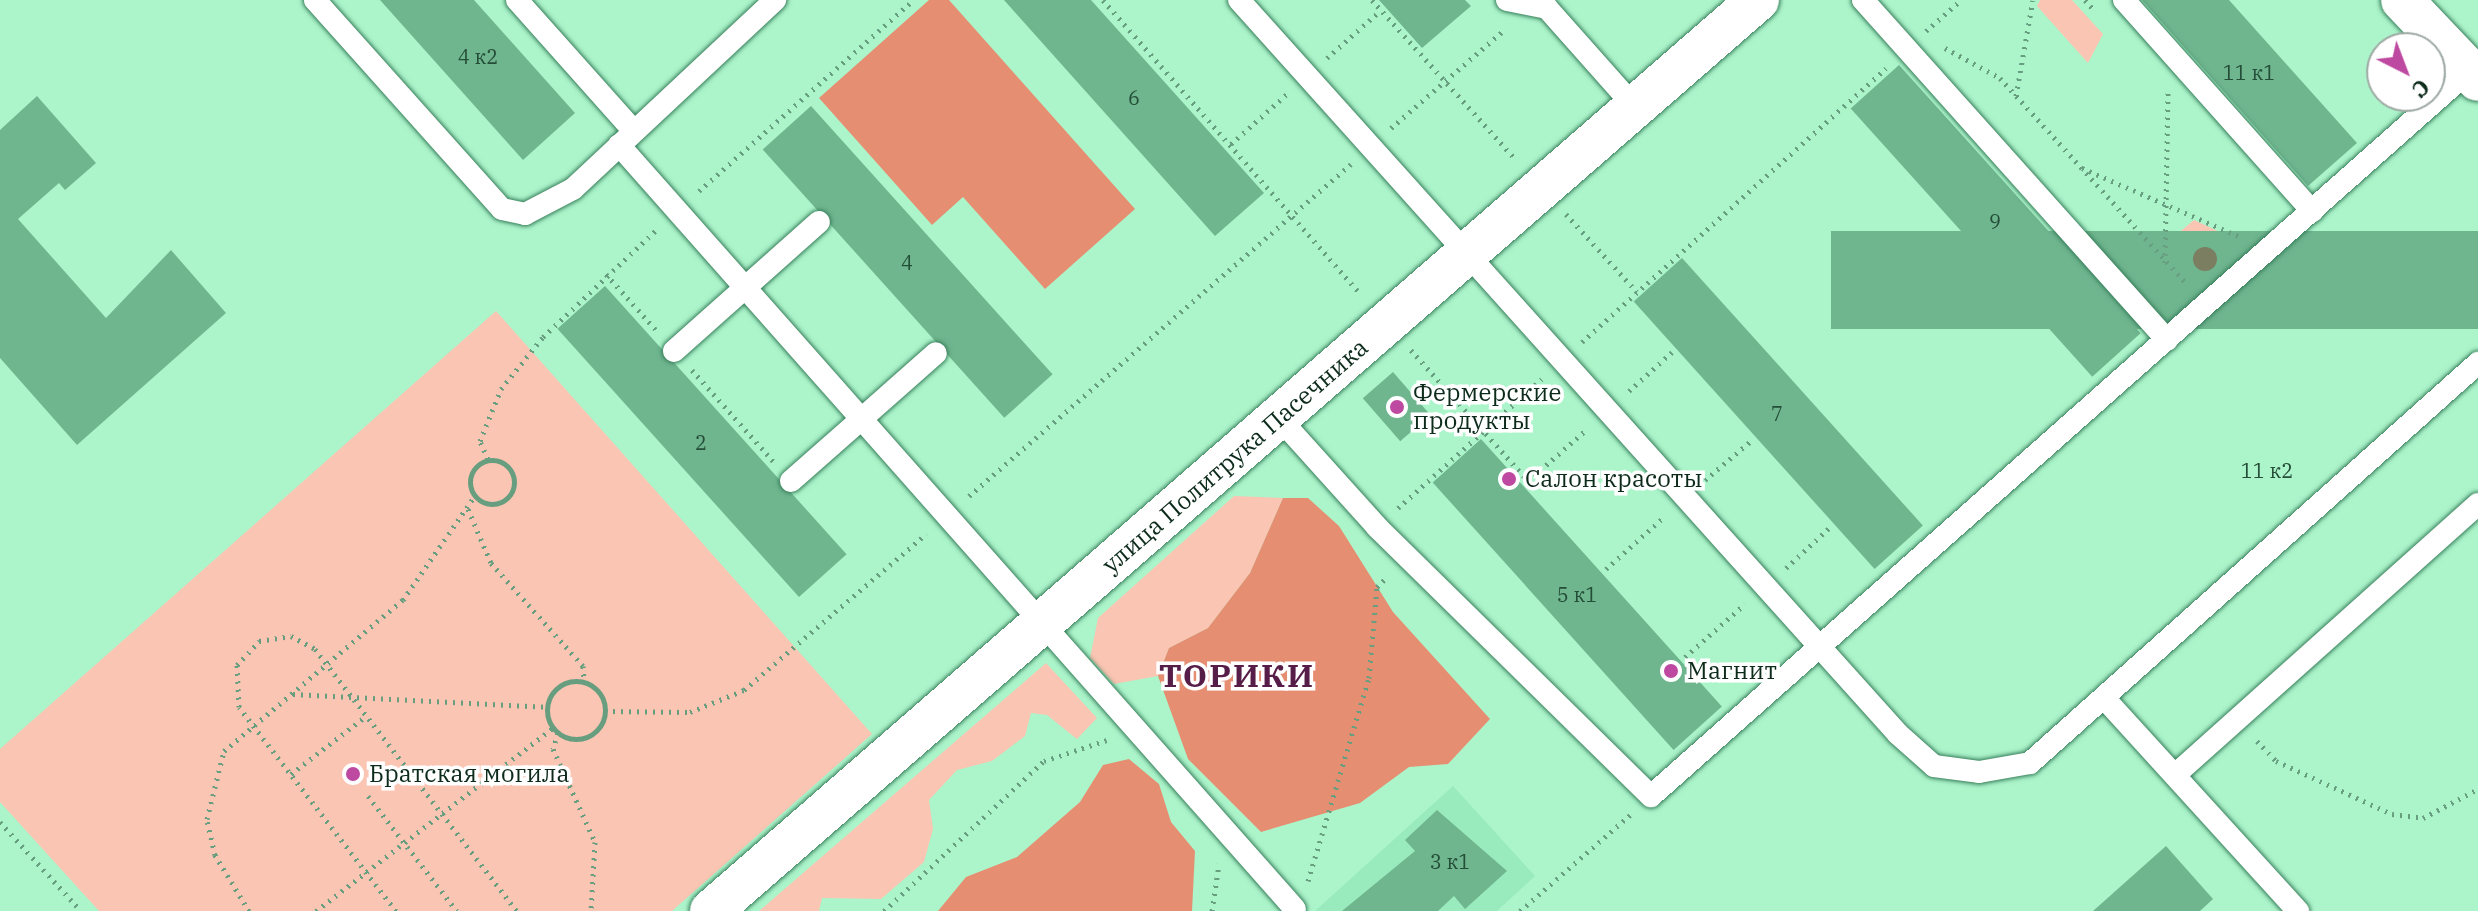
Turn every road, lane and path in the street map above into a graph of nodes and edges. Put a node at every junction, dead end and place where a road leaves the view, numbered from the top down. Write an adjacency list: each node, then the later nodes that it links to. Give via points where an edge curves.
1 (315, 0): 22 (lane, via 502,209 525,214 547,204)
2 (517, 0): 22 (lane)
3 (913, 0): 27 (path)
4 (1103, 0): 29 (path)
5 (1239, 0): 23 (lane)
6 (1372, 0): 19 (path)
7 (1507, 0): 15 (lane)
8 (1758, 0): 21 (street, улица Политрука Пасечника)
9 (1863, 0): 16 (lane)
10 (1961, 0): 16 (path)
11 (2033, 0): 20 (path)
12 (2124, 0): 17 (lane)
13 (2402, 0): 18 (street)
14 (770, 2): 22 (lane)
15 (1530, 7): 19 (path); 21 (lane, via 1547,8)
16 (1913, 44): 20 (path, via 1969,55); 36 (path); 40 (lane)
17 (2179, 62): 26 (path, via 2168,93); 28 (lane)
18 (2474, 76): 28 (lane)
19 (1445, 82): 23 (path); 25 (path)
20 (2016, 96): 24 (path)
21 (1635, 107): 25 (street, улица Политрука Пасечника)
22 (625, 137): 27 (lane)
23 (1370, 147): 29 (path); 31 (lane)
24 (2080, 167): 26 (path); 33 (path)
25 (1541, 187): 31 (street, улица Политрука Пасечника); 36 (path)
26 (2166, 202): 32 (path, via 2248,240); 33 (path)
27 (677, 210): 34 (path); 35 (lane)
28 (2312, 211): 32 (lane)
29 (1291, 216): 37 (path); 55 (path)
30 (819, 222): 35 (lane)
31 (1464, 255): 44 (lane); 47 (street, улица Политрука Пасечника)
32 (2262, 256): 38 (lane)
33 (2165, 263): 38 (path)
34 (606, 274): 41 (path); 50 (path, via 501,389 480,441)
35 (745, 288): 41 (lane); 48 (lane)
36 (1637, 292): 44 (path)
37 (1365, 299)
38 (2208, 304): 40 (lane)
39 (1399, 337): 49 (path)
40 (2167, 340): 59 (lane)
41 (674, 351): 51 (path)
42 (1672, 352): 46 (path)
43 (936, 353): 48 (lane)
44 (1561, 361): 46 (lane); 49 (path)
45 (2478, 363): 64 (lane)
46 (1606, 412): 49 (path, via 1528,481); 59 (lane)
47 (1279, 418): 56 (lane); 58 (street, улица Политрука Пасечника)
48 (862, 419): 51 (lane); 55 (lane)
49 (1483, 431): 56 (path)
50 (488, 459): 52 (path, via 470,474); 52 (path, via 510,467 514,490 496,505)
51 (791, 481)
52 (474, 497): 54 (path)
53 (2478, 504): 68 (lane)
54 (467, 508): 60 (path, via 403,600); 61 (path, via 491,563 583,666)
55 (947, 516): 58 (lane); 66 (path, via 744,690 690,712)
56 (1377, 527): 57 (lane)
57 (1408, 557): 77 (lane); 83 (path, via 1377,587 1369,678)
58 (1042, 623): 69 (lane); 91 (street, улица Политрука Пасечника)
59 (1821, 648): 64 (lane, via 1934,766 1979,772 2030,763); 77 (lane)
60 (328, 667): 62 (path); 63 (path); 70 (path, via 291,636 259,641 237,665 233,681)
61 (584, 681): 65 (path, via 561,684); 66 (path, via 602,694)
62 (293, 694): 63 (path); 70 (path)
63 (351, 697): 65 (path); 67 (path)
64 (2105, 699): 74 (lane)
65 (546, 707): 71 (path)
66 (605, 711): 72 (path, via 591,735)
67 (366, 716): 73 (path); 78 (path)
68 (2237, 719): 74 (lane); 75 (path, via 2276,761 2392,814 2423,818)
69 (1128, 721): 83 (lane); 92 (path, via 1100,746 1044,761)
70 (252, 724): 73 (path); 85 (path, via 214,772 207,819 215,855)
71 (553, 728): 72 (path); 78 (path)
72 (558, 733): 90 (path, via 553,749 595,842)
73 (291, 774): 81 (path)
74 (2176, 774): 82 (lane)
75 (2478, 789)
76 (368, 796): 80 (path)
77 (1651, 796): 93 (path)
78 (441, 813): 80 (path); 89 (path)
79 (0, 822): 84 (path)
80 (404, 843): 81 (path); 88 (path)
81 (366, 872): 86 (path); 87 (path)
82 (2285, 907)
83 (1295, 909)
84 (81, 911)
85 (249, 911)
86 (316, 911)
87 (396, 911)
88 (457, 911)
89 (517, 911)
90 (591, 911)
91 (711, 911)
92 (884, 911)
93 (1520, 911)

